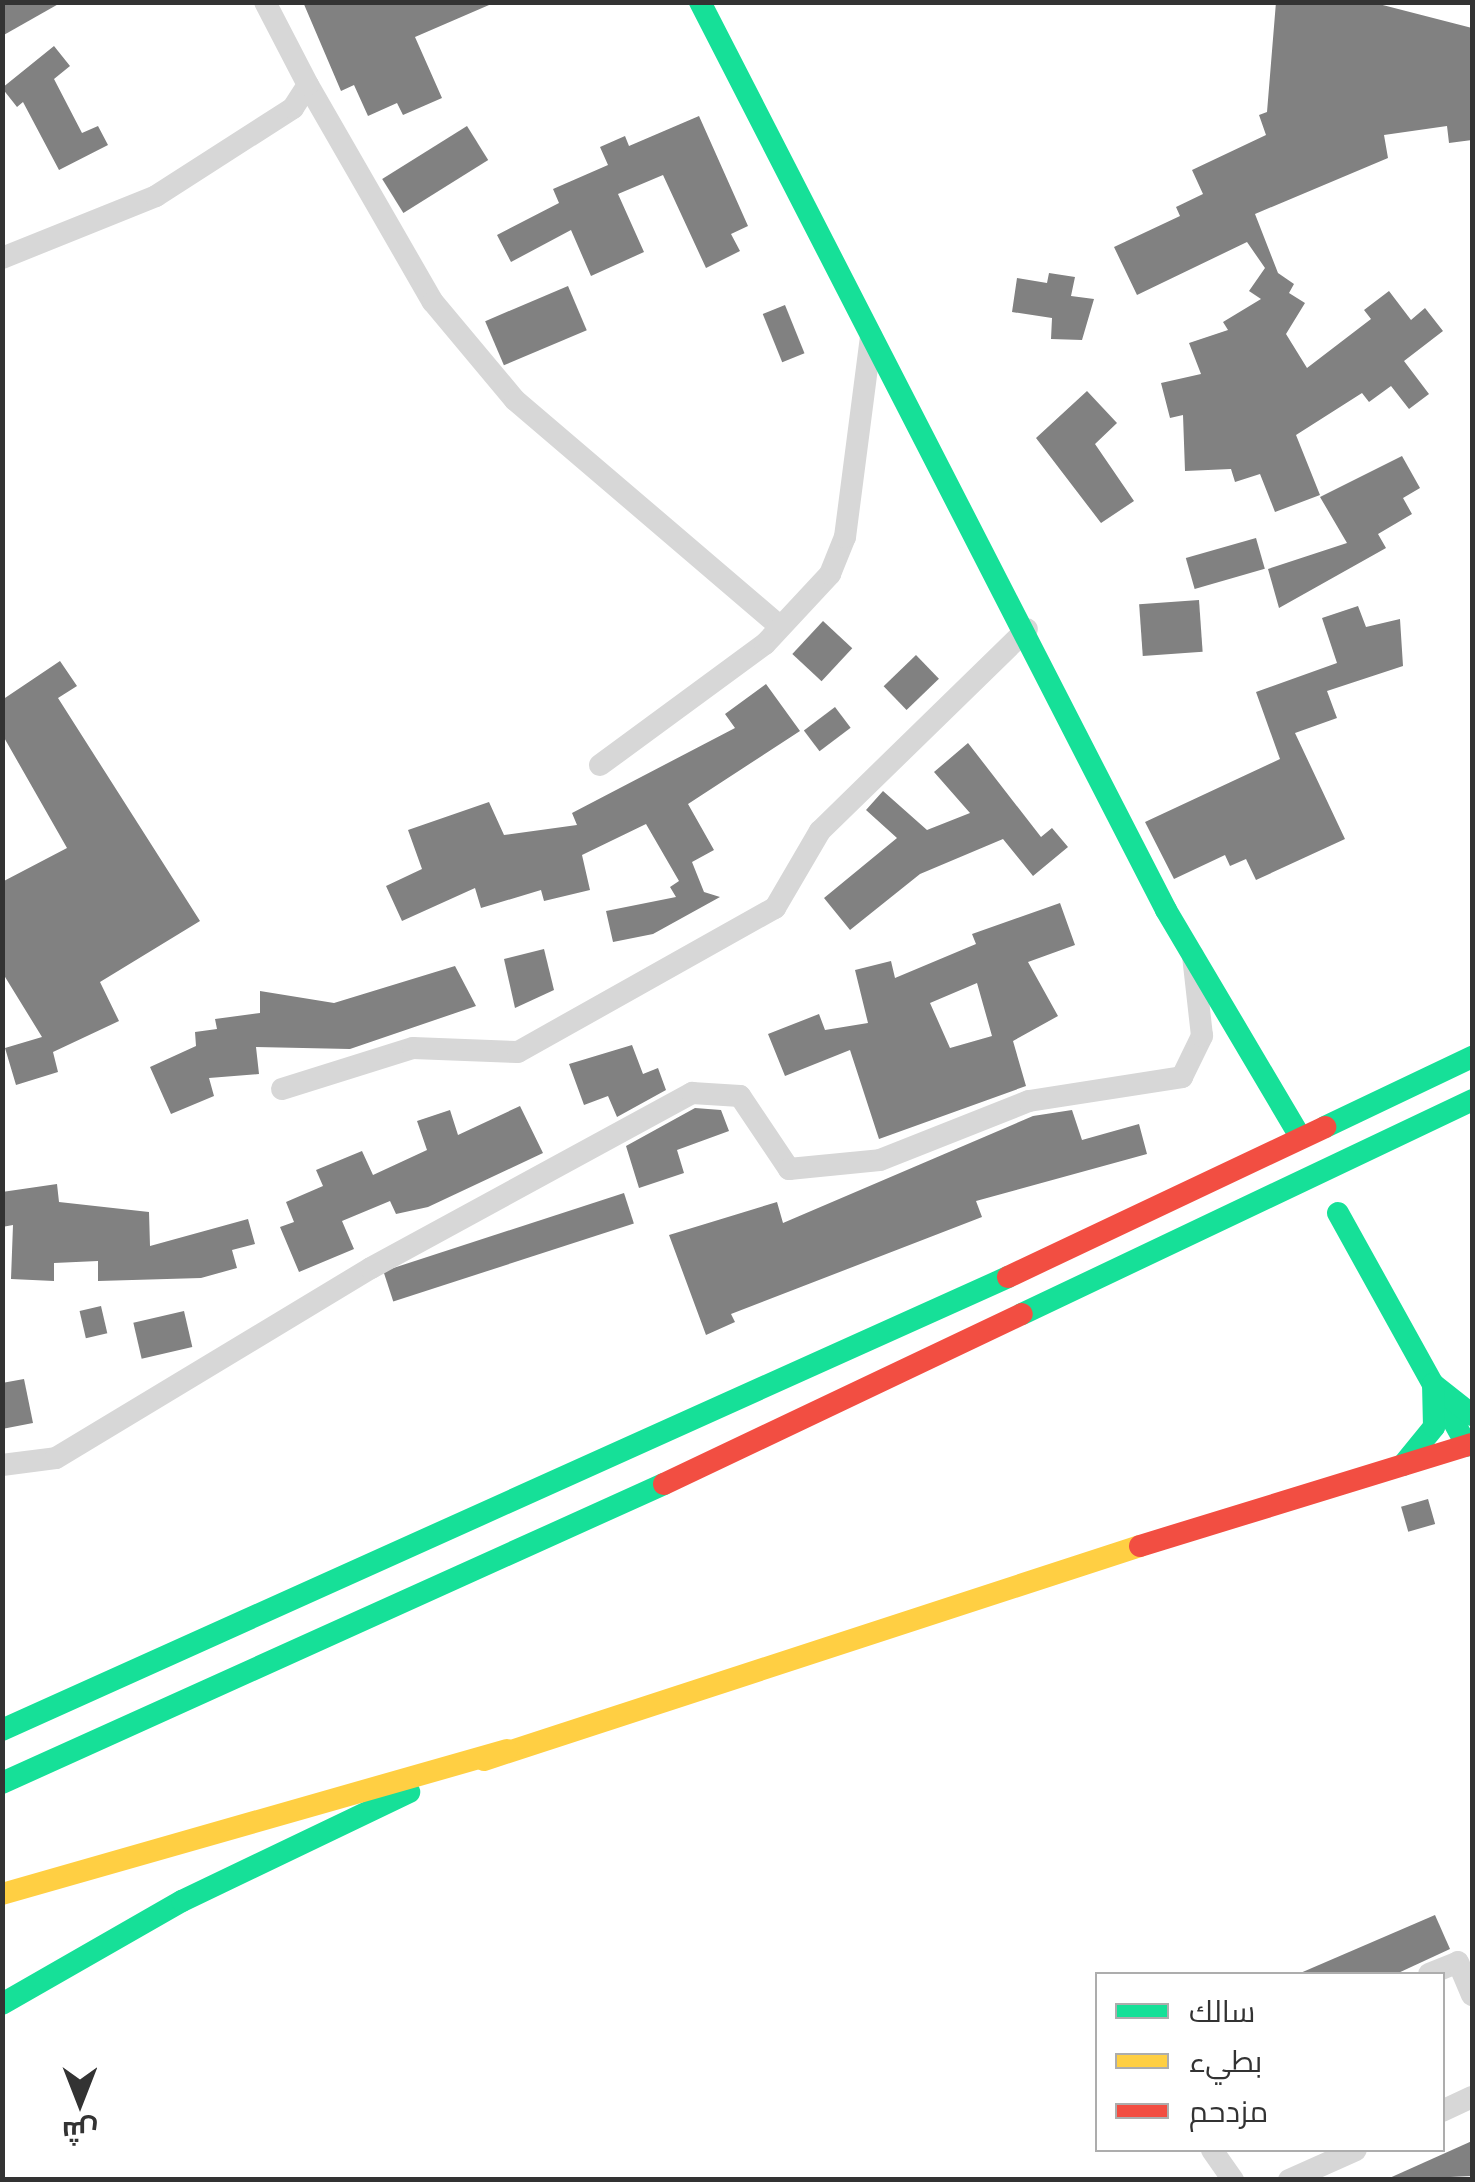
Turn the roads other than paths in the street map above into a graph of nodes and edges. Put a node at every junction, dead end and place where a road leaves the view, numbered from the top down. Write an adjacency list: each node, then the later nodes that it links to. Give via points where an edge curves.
1 (265, 2): 3 (street)
2 (700, 2): 5 (main road)
3 (308, 85): 4 (street, via 293,108 156,196); 6 (street, via 433,302 515,400)
4 (2, 258)
5 (872, 327): 6 (street, via 845,537 830,574); 7 (main road)
6 (776, 624): 8 (street, via 765,644)
7 (1027, 629): 9 (main road); 11 (street, via 820,832 775,908 518,1052 413,1048)
8 (600, 765)
9 (1193, 956): 13 (main road); 18 (street, via 1202,1036 1182,1077 1029,1101 880,1160 789,1169 740,1096 692,1092 371,1268 56,1458)
10 (1472, 1058): 20 (main road, via 676,1432)
11 (282, 1090)
12 (1472, 1100): 22 (main road, via 594,1517)
13 (1299, 1135)
14 (1338, 1213): 15 (main road)
15 (1433, 1384): 16 (main road); 17 (main road); 19 (main road, via 1428,1440)
16 (1472, 1415)
17 (1471, 1450): 19 (main road)
18 (2, 1465)
19 (1396, 1469): 21 (main road)
20 (2, 1730)
21 (506, 1750): 23 (main road); 27 (main road, via 182,1901)
22 (2, 1784)
23 (2, 1894)
24 (1465, 1959): 25 (street); 26 (street)
25 (1435, 1972)
26 (1472, 1994)
27 (2, 2004)
28 (1472, 2098): 29 (street)
29 (1445, 2110)
30 (1213, 2152): 32 (street)
31 (1352, 2152): 33 (street)
32 (1233, 2180)
33 (1289, 2180)

